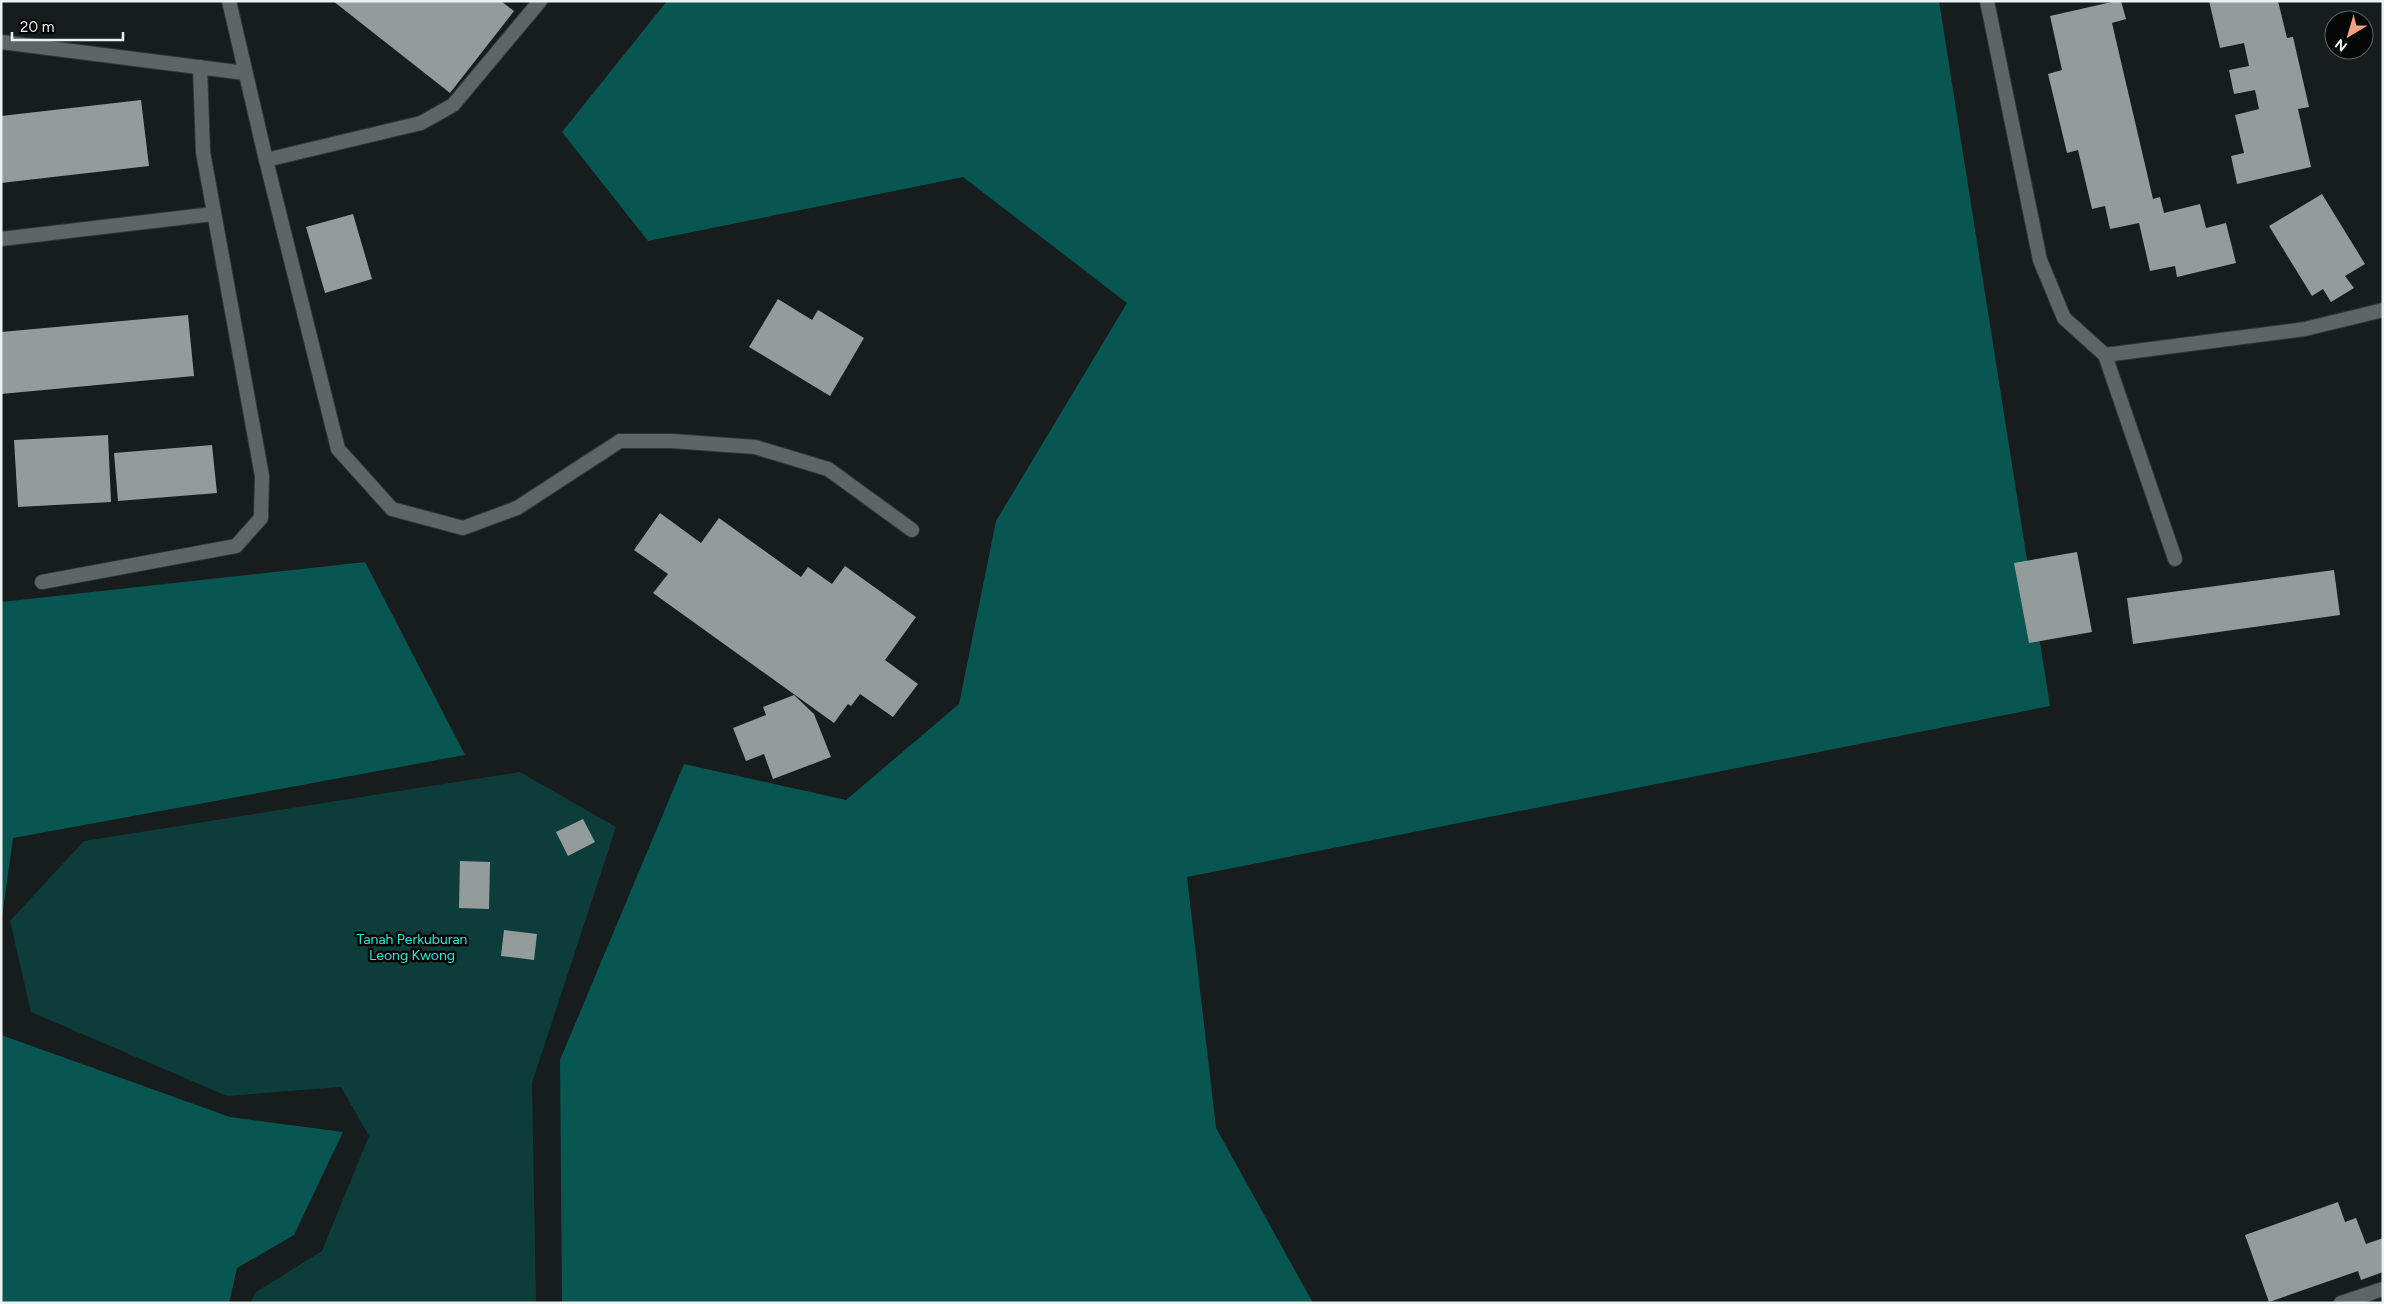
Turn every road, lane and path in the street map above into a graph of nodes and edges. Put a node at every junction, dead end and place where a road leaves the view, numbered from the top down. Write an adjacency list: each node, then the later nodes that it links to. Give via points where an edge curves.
1 (229, 1): 6 (street)
2 (540, 1): 7 (street, via 453,104 421,123)
3 (1987, 1): 11 (street, via 2040,260 2064,318)
4 (1, 42): 5 (street)
5 (200, 67): 6 (street); 8 (street, via 203,152)
6 (245, 73): 7 (street)
7 (266, 160): 12 (street, via 338,449 392,509 463,528 517,508 620,441 672,441 755,446 828,469)
8 (213, 214): 9 (street); 14 (street, via 262,476 261,518 236,546)
9 (1, 239)
10 (2383, 310): 11 (street, via 2305,329)
11 (2105, 354): 13 (street)
12 (912, 530)
13 (2176, 559)
14 (42, 582)
15 (2383, 1289): 16 (street)
16 (2341, 1303)

